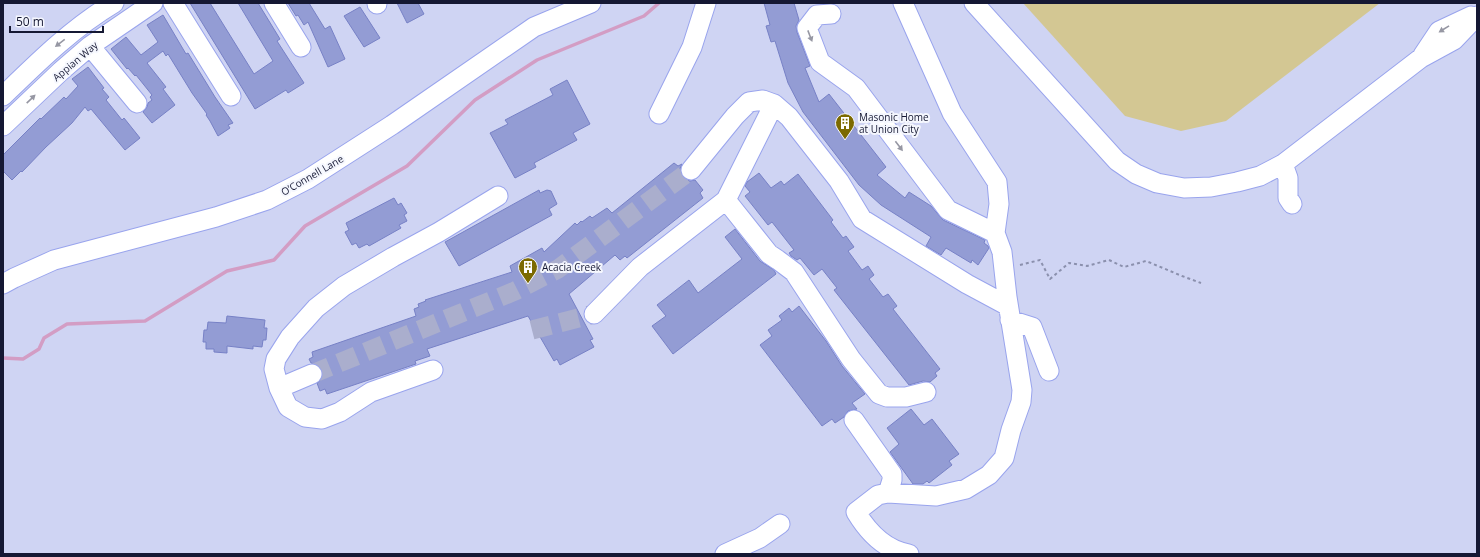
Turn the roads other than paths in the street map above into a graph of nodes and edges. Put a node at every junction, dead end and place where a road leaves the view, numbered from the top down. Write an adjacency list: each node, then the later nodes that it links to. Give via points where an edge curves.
1 (114, 3): 13 (street, one-way to 13, via 45,55)
2 (153, 3): 11 (street, Appian Way)
3 (173, 3): 14 (street)
4 (274, 3): 12 (street)
5 (591, 3): 25 (street, O’Connell Lane, via 534,26 392,126 308,179 267,200 216,217 54,260)
6 (706, 3): 17 (street, via 692,47)
7 (903, 3): 24 (street, via 952,113 996,182 999,204)
8 (974, 3): 19 (street, via 1117,162 1136,174 1157,183 1184,188 1211,186 1260,176)
9 (831, 14): 24 (street, one-way to 24, via 817,15 806,28 820,62 856,88 948,210)
10 (1477, 14): 19 (street, via 1439,31 1421,58)
11 (90, 46): 15 (street); 18 (street, Appian Way, one-way to 11)
12 (301, 46)
13 (3, 96)
14 (231, 96)
15 (137, 103)
16 (774, 104): 20 (street, via 763,100 749,102); 22 (street); 26 (street, via 789,117 839,181 862,219)
17 (659, 114)
18 (3, 126)
19 (1283, 164): 23 (street, via 1288,178 1288,198)
20 (691, 170)
21 (498, 196): 31 (street, via 344,286 316,308 290,337 276,359 274,369)
22 (726, 200): 27 (street, via 640,267); 32 (street, via 769,254 794,272 851,359 879,394 887,397 906,397)
23 (1292, 204)
24 (995, 233): 26 (street, via 1002,252)
25 (3, 284)
26 (1009, 313): 29 (street, via 1032,327); 34 (street, via 1022,390 1021,402 1010,430 1004,458 989,475 966,489 936,496)
27 (594, 314)
28 (433, 370): 31 (street, via 371,392 340,412 322,419 305,416 288,408)
29 (1050, 372)
30 (312, 374): 31 (street)
31 (279, 388)
32 (926, 392)
33 (854, 420): 34 (street, via 892,474)
34 (888, 493): 37 (street, via 878,495 856,512 876,539)
35 (780, 524): 36 (street, via 760,538)
36 (725, 554)
37 (909, 554)

